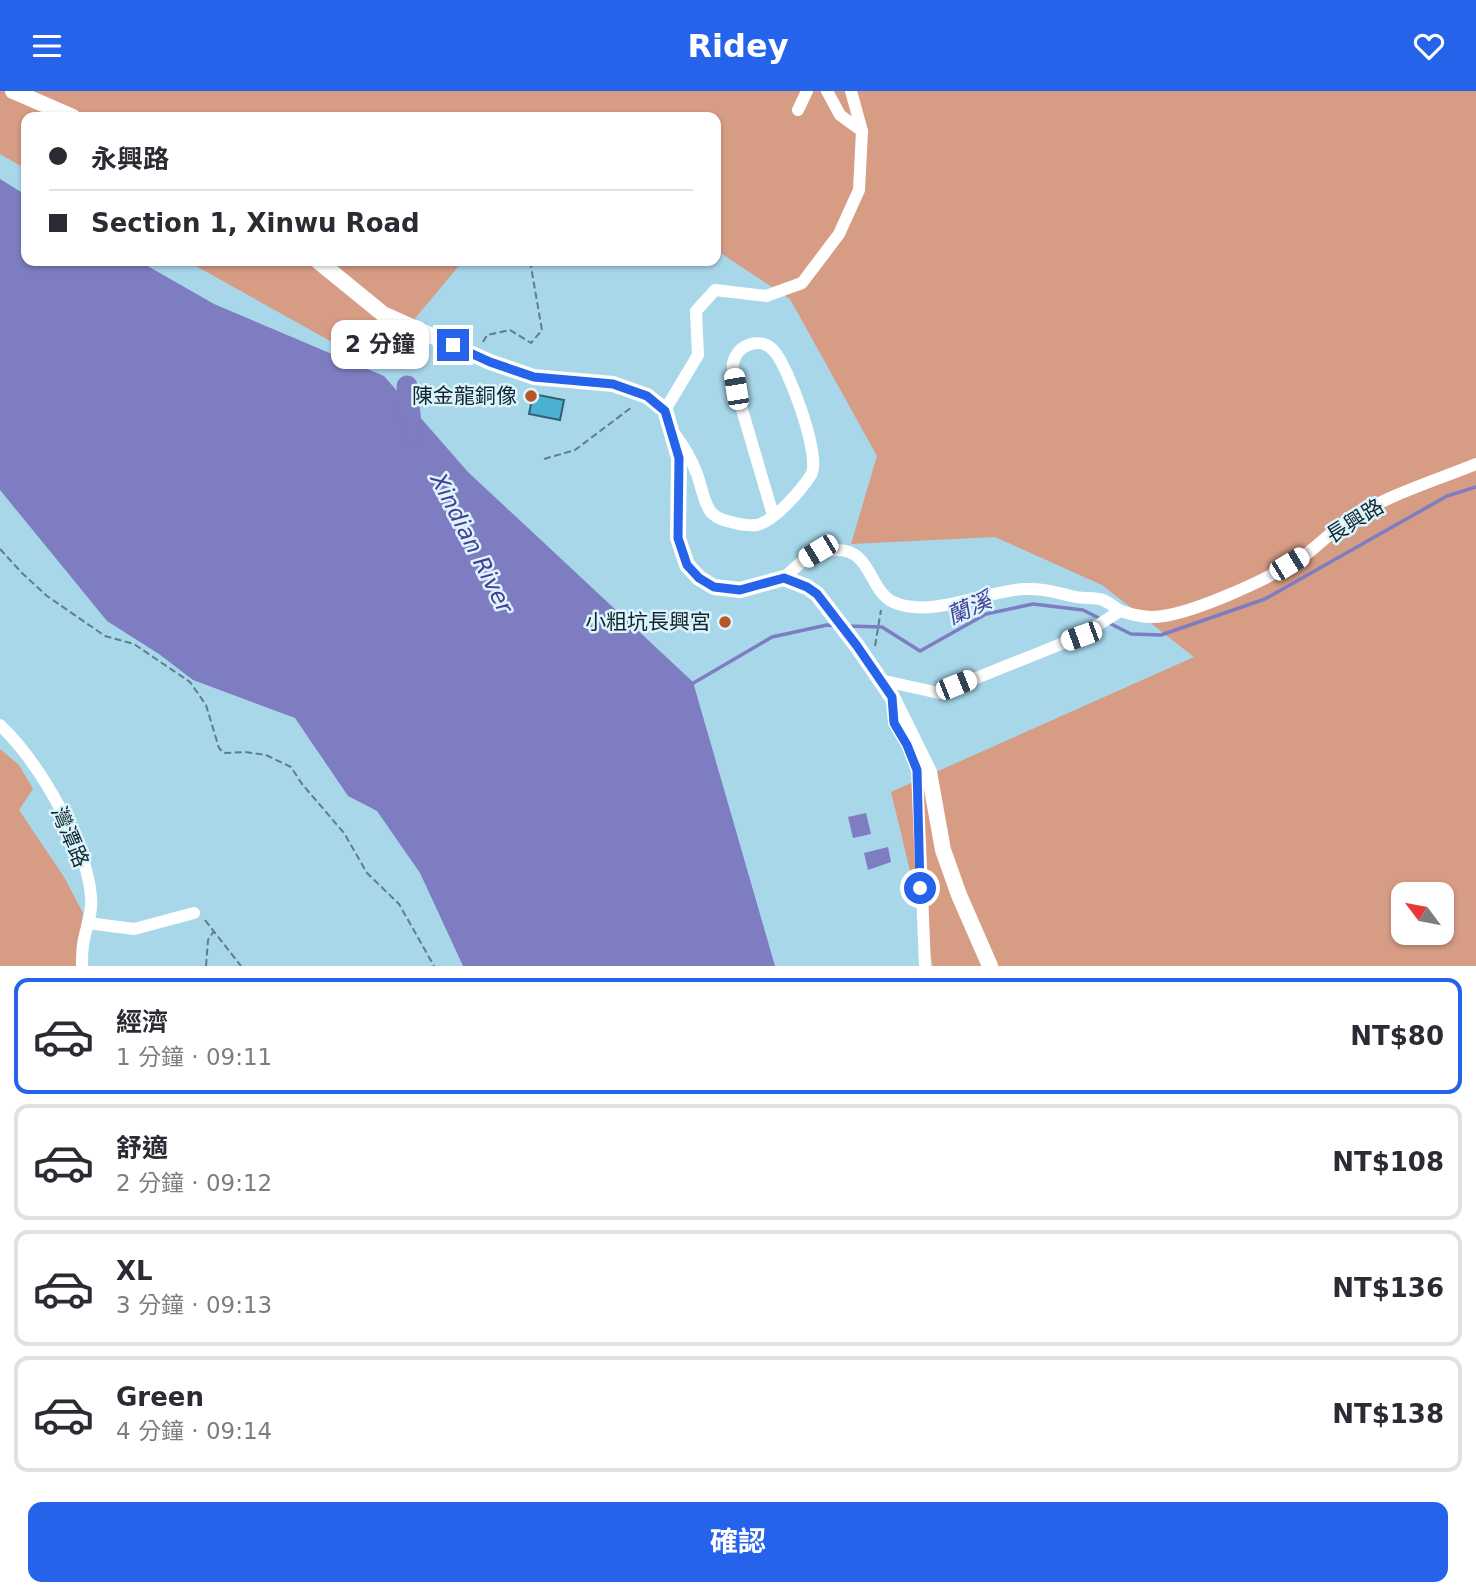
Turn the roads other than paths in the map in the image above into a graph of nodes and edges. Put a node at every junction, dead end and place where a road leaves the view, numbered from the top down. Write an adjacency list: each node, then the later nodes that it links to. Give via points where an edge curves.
1 (13, 91): 6 (main road)
2 (807, 91): 5 (street)
3 (827, 91): 7 (street, via 840,115)
4 (851, 91): 7 (street)
5 (797, 110)
6 (61, 112)
7 (862, 131): 9 (street, via 859,190 839,234 802,283 766,296 715,290 696,311 698,355)
8 (324, 266): 9 (main road, via 383,314 476,355 534,377 613,384 647,396)
9 (665, 411): 10 (main road)
10 (673, 432): 12 (street, via 686,449 710,512 725,521 748,525); 13 (main road, via 679,458 678,538 687,565 714,587 740,590)
11 (1476, 464): 14 (street, 長興路, via 1350,519 1276,573 1206,603 1176,615)
12 (773, 516): 12 (street, via 809,478 815,460 783,365 776,352 761,342 739,350 733,368)
13 (784, 578): 14 (street, 長興路, via 818,551 841,549 858,556 893,602 929,606 1024,589 1052,590 1103,600); 15 (main road, via 817,594)
14 (1117, 613): 15 (street, via 1081,636 939,693)
15 (880, 680): 16 (main road)
16 (892, 697): 21 (street, via 894,723 917,770); 22 (main road, via 929,772 943,849)
17 (0, 725): 19 (street, 灣潭路, via 31,760 72,833 92,898)
18 (194, 913): 19 (street, via 134,929)
19 (88, 923): 20 (street, 灣潭路)
20 (82, 966)
21 (925, 966)
22 (990, 966)

